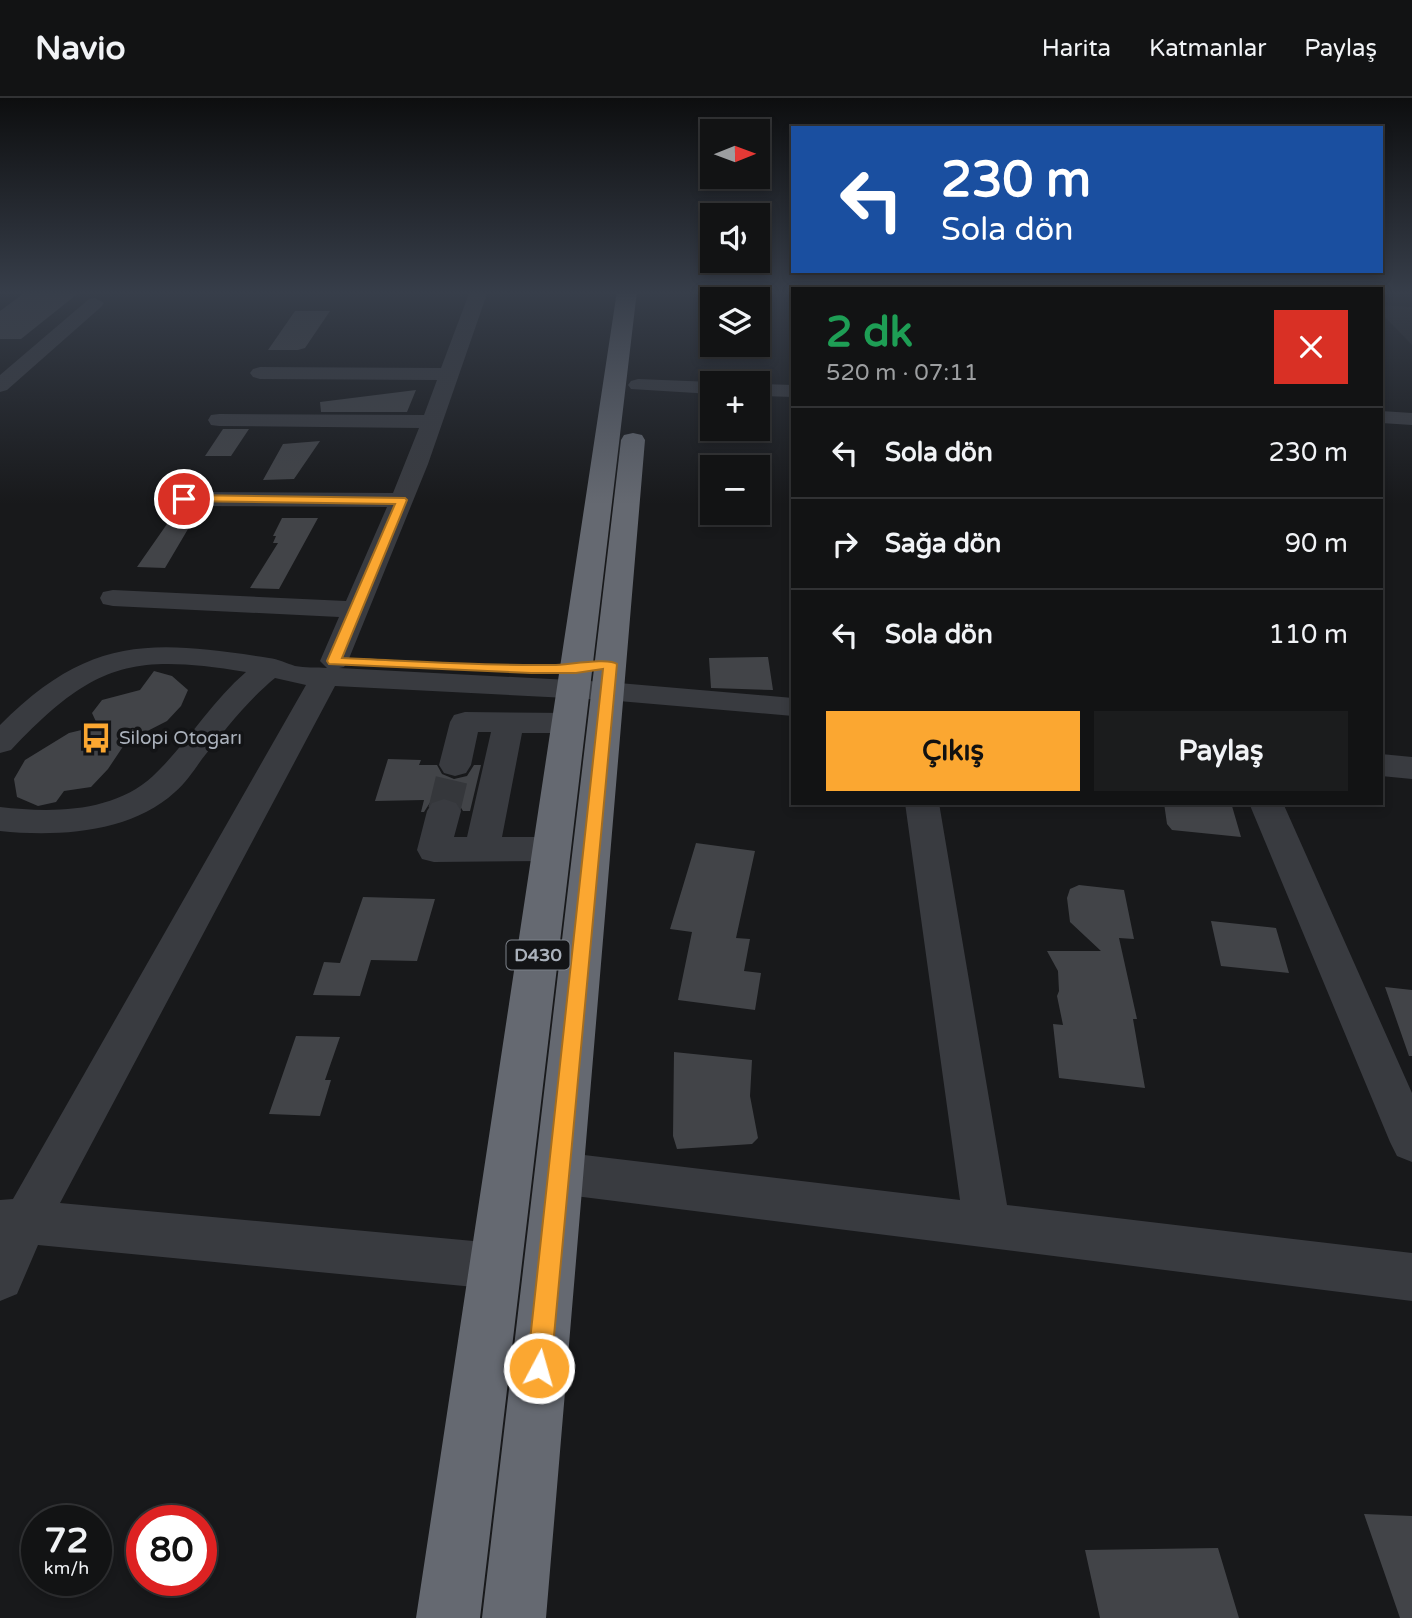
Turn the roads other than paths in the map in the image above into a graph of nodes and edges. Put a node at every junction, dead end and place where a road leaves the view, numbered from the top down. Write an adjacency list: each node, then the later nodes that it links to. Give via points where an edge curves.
1 (28, 362): 9 (street)
2 (453, 362): 7 (street)
3 (620, 362): 24 (highway, D430)
4 (640, 362): 8 (highway, D430)
5 (345, 372): 6 (street); 7 (street); 16 (street)
6 (260, 373)
7 (448, 374): 17 (street)
8 (638, 385): 10 (street); 24 (highway, D430)
9 (0, 386)
10 (700, 388)
11 (770, 390): 12 (street)
12 (791, 391)
13 (1383, 417): 14 (street)
14 (1412, 419)
15 (219, 420): 16 (street)
16 (314, 421): 17 (street)
17 (432, 422): 19 (street)
18 (184, 499): 19 (street)
19 (402, 500): 21 (street)
20 (113, 598): 21 (street)
21 (355, 610): 23 (street)
22 (271, 667): 23 (street, via 293,675); 27 (street, via 176,654 128,656 67,681); 34 (street, via 240,693 163,785 135,805 71,821)
23 (329, 669): 24 (street); 39 (street)
24 (587, 688): 25 (street); 26 (street); 36 (highway, D430); 38 (highway, D430)
25 (791, 707)
26 (508, 723): 28 (street, via 465,722); 35 (street)
27 (0, 743)
28 (455, 765)
29 (1383, 765): 30 (street)
30 (1412, 768)
31 (922, 805): 40 (street)
32 (1267, 805): 37 (street)
33 (444, 811): 35 (street, via 435,850)
34 (0, 819)
35 (482, 849): 36 (street)
36 (552, 849): 41 (highway, D430)
37 (1412, 1142)
38 (559, 1173): 40 (street); 45 (highway, D430)
39 (13, 1220): 41 (street); 42 (street)
40 (987, 1225): 43 (street)
41 (495, 1266): 44 (highway, D430)
42 (0, 1277)
43 (1412, 1277)
44 (447, 1618)
45 (514, 1618)

